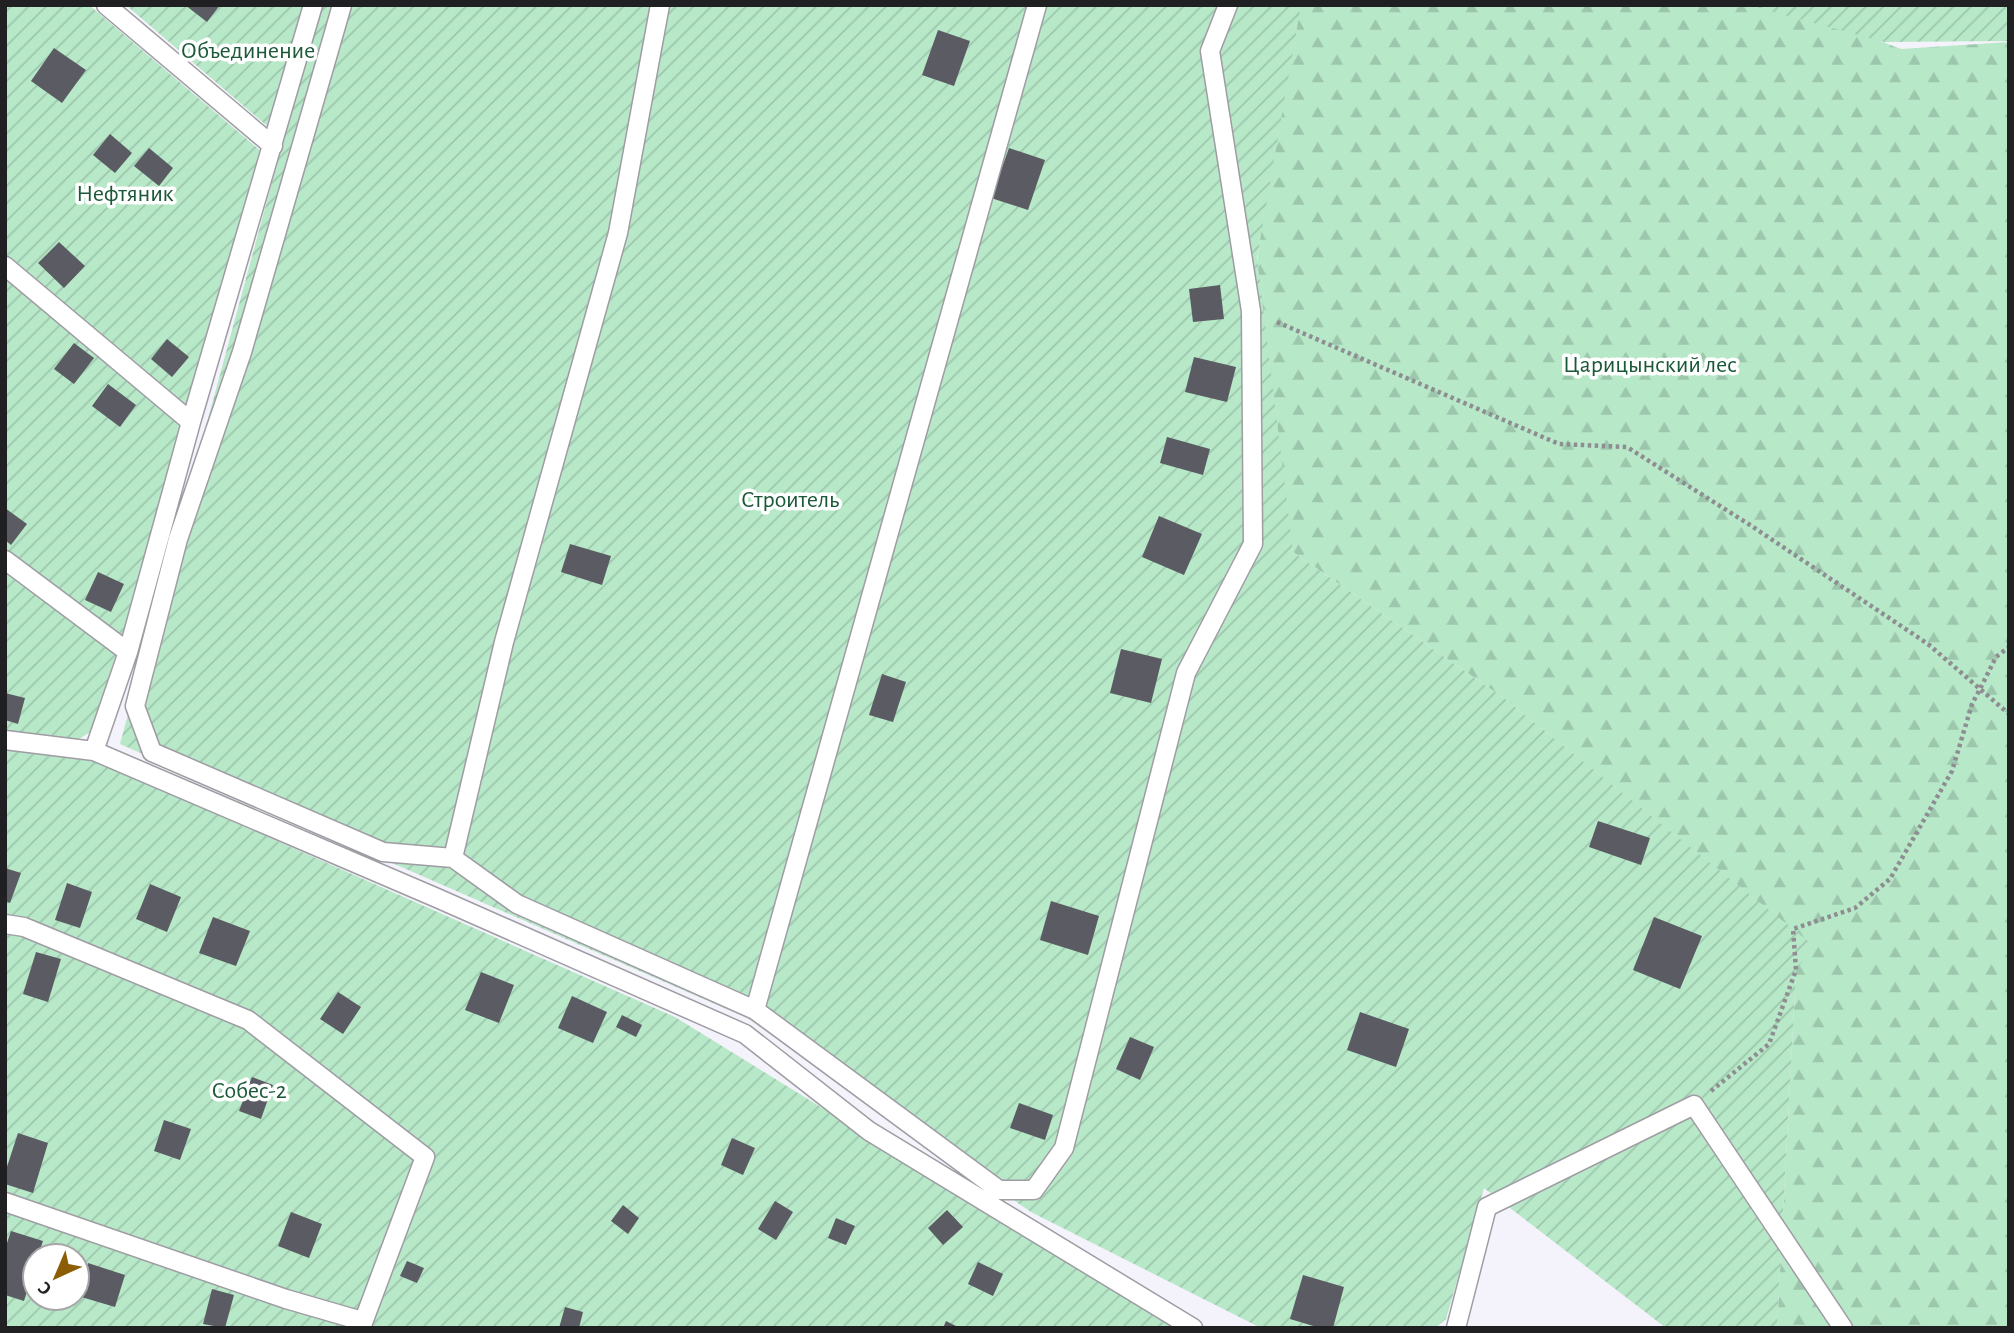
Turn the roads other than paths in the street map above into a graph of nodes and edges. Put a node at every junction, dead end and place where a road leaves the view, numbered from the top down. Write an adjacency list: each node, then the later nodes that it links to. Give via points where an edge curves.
1 (106, 5): 7 (lane)
2 (313, 5): 7 (lane)
3 (342, 5): 14 (lane, via 242,352 178,538 135,706 152,752 383,852)
4 (660, 5): 14 (lane, via 618,233 504,642)
5 (1037, 5): 16 (lane)
6 (1228, 5): 16 (lane, via 1210,51 1251,311 1253,544 1186,673 1064,1147 1034,1190 999,1190)
7 (273, 146): 9 (lane)
8 (5, 266): 9 (lane)
9 (191, 422): 11 (lane)
10 (5, 560): 11 (lane)
11 (128, 652): 13 (lane)
12 (5, 740): 13 (lane)
13 (94, 751): 19 (lane, via 745,1034 869,1131)
14 (453, 858): 16 (lane, via 517,904)
15 (5, 924): 18 (lane, via 24,927 248,1020 425,1157)
16 (755, 1010)
17 (5, 1202): 18 (lane)
18 (361, 1325)
19 (1193, 1328)
20 (1456, 1328): 21 (lane, via 1487,1207 1694,1105)
21 (1843, 1328)

